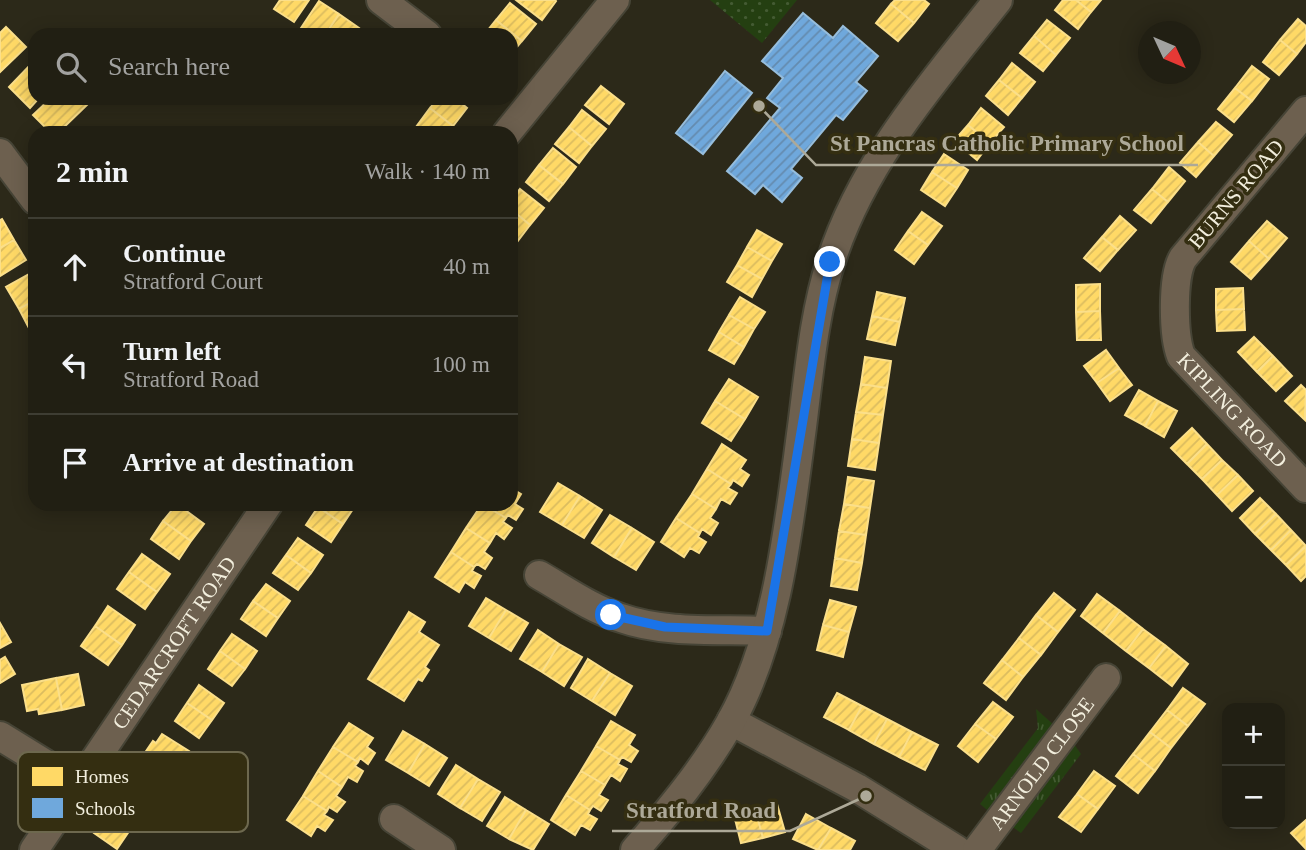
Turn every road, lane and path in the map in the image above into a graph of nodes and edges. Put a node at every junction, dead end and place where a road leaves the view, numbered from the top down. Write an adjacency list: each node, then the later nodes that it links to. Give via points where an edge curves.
1 (381, 0): 4 (street)
2 (615, 0): 5 (street)
3 (998, 0): 15 (street, via 904,120 872,170 830,262)
4 (419, 28)
5 (518, 104)
6 (518, 105): 8 (street)
7 (1305, 114): 11 (street, BURNS ROAD, via 1183,258)
8 (510, 126)
9 (0, 153): 10 (street)
10 (28, 191)
11 (1175, 282): 12 (street, KIPLING ROAD, via 1181,356)
12 (1306, 488)
13 (263, 511): 20 (street, CEDARCROFT ROAD)
14 (539, 575): 15 (street, via 611,615 635,622)
15 (767, 631): 17 (street)
16 (1106, 678): 27 (street, ARNOLD CLOSE)
17 (731, 722): 25 (street, via 681,795); 26 (street, via 857,788)
18 (0, 736): 19 (street)
19 (25, 752)
20 (100, 752)
21 (394, 819): 24 (street)
22 (46, 832): 23 (street, CEDARCROFT ROAD)
23 (34, 850)
24 (441, 850)
25 (635, 850)
26 (957, 850)
27 (977, 850)

